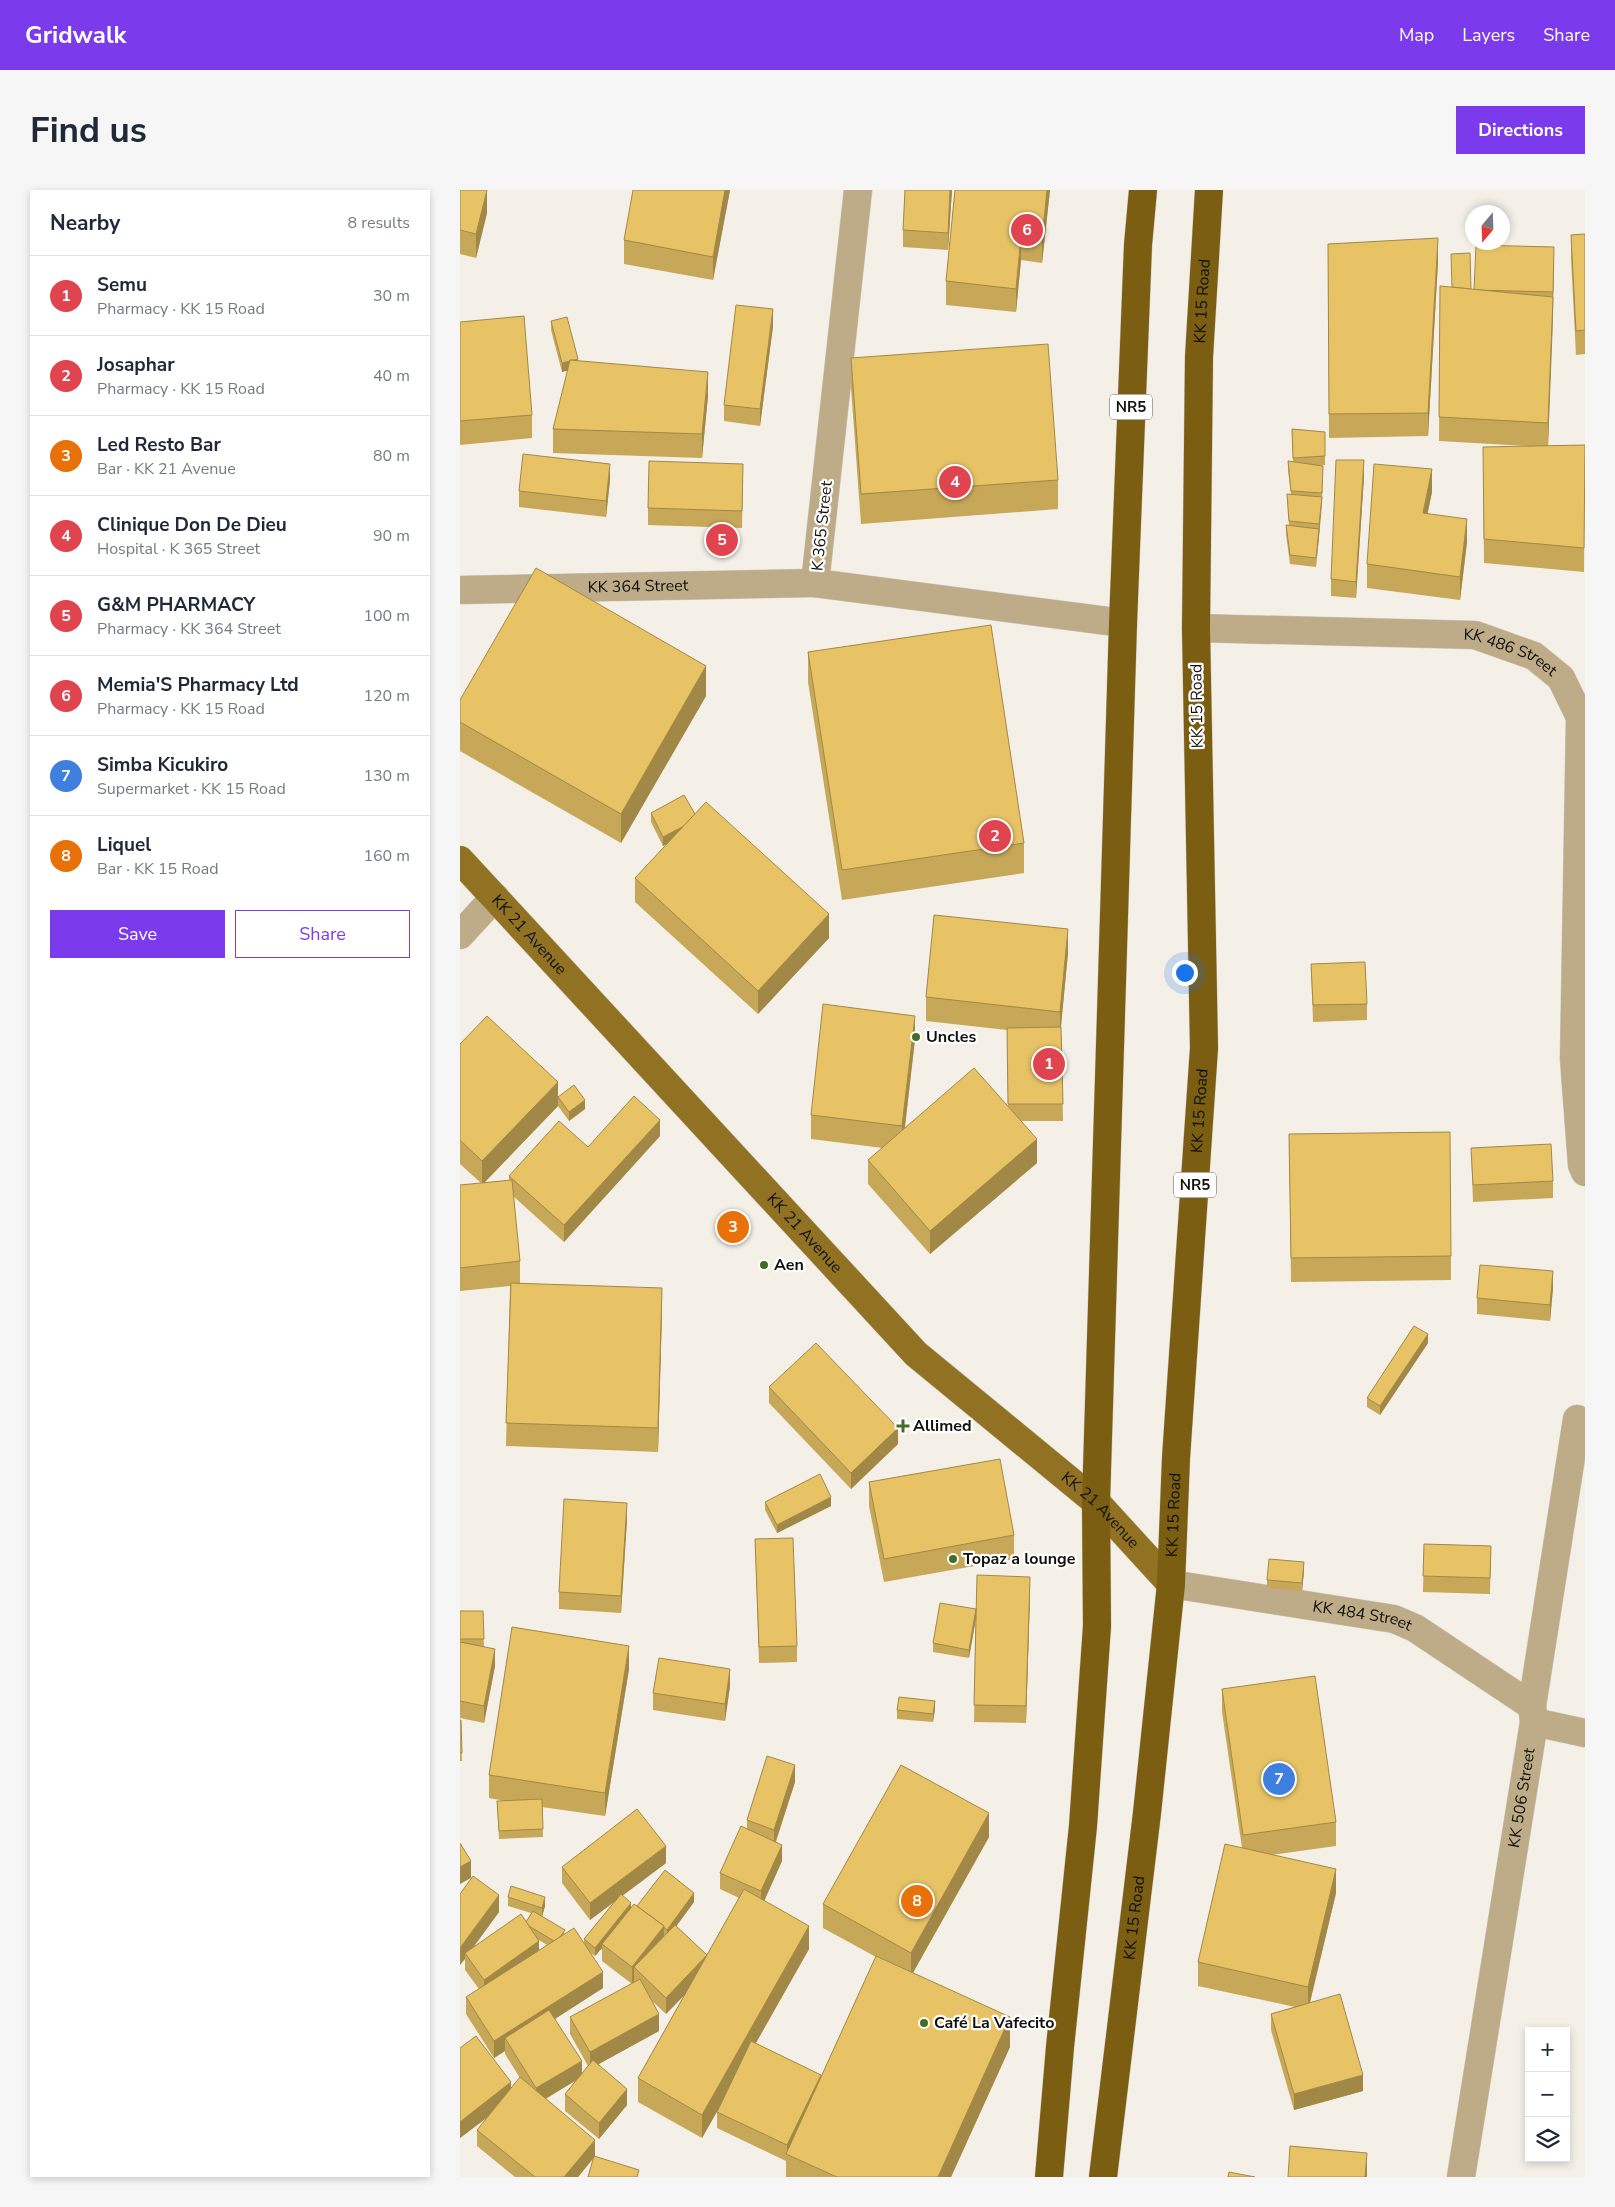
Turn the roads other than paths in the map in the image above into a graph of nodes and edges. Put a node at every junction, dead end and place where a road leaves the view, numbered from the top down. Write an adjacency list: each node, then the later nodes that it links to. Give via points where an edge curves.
1 (858, 190): 4 (street, K 365 Street)
2 (1143, 190): 6 (highway, NR5)
3 (1209, 190): 7 (highway, KK 15 Road / NR5, via 1199,357)
4 (815, 583): 5 (street, KK 364 Street); 6 (street, K 365 Street)
5 (460, 590)
6 (1123, 623): 13 (highway, NR5)
7 (1196, 628): 11 (street, KK 486 Street, via 1475,635 1534,656 1561,678 1580,717 1574,1059); 14 (highway, KK 15 Road / NR5, via 1204,1048 1176,1458)
8 (460, 860): 9 (main road, KK 21 Avenue)
9 (495, 897): 10 (street); 13 (main road, KK 21 Avenue, via 916,1354)
10 (460, 935)
11 (1585, 1172)
12 (1577, 1419): 15 (street, KK 506 Street)
13 (1096, 1502): 14 (main road, KK 21 Avenue); 17 (highway, NR5, via 1096,1635 1083,1826)
14 (1171, 1584): 15 (street, KK 484 Street, via 1394,1619 1415,1628); 18 (highway, KK 15 Road / NR5)
15 (1533, 1714): 16 (street, KK 484 Street); 19 (street, KK 506 Street)
16 (1585, 1733)
17 (1049, 2177)
18 (1103, 2177)
19 (1461, 2177)

